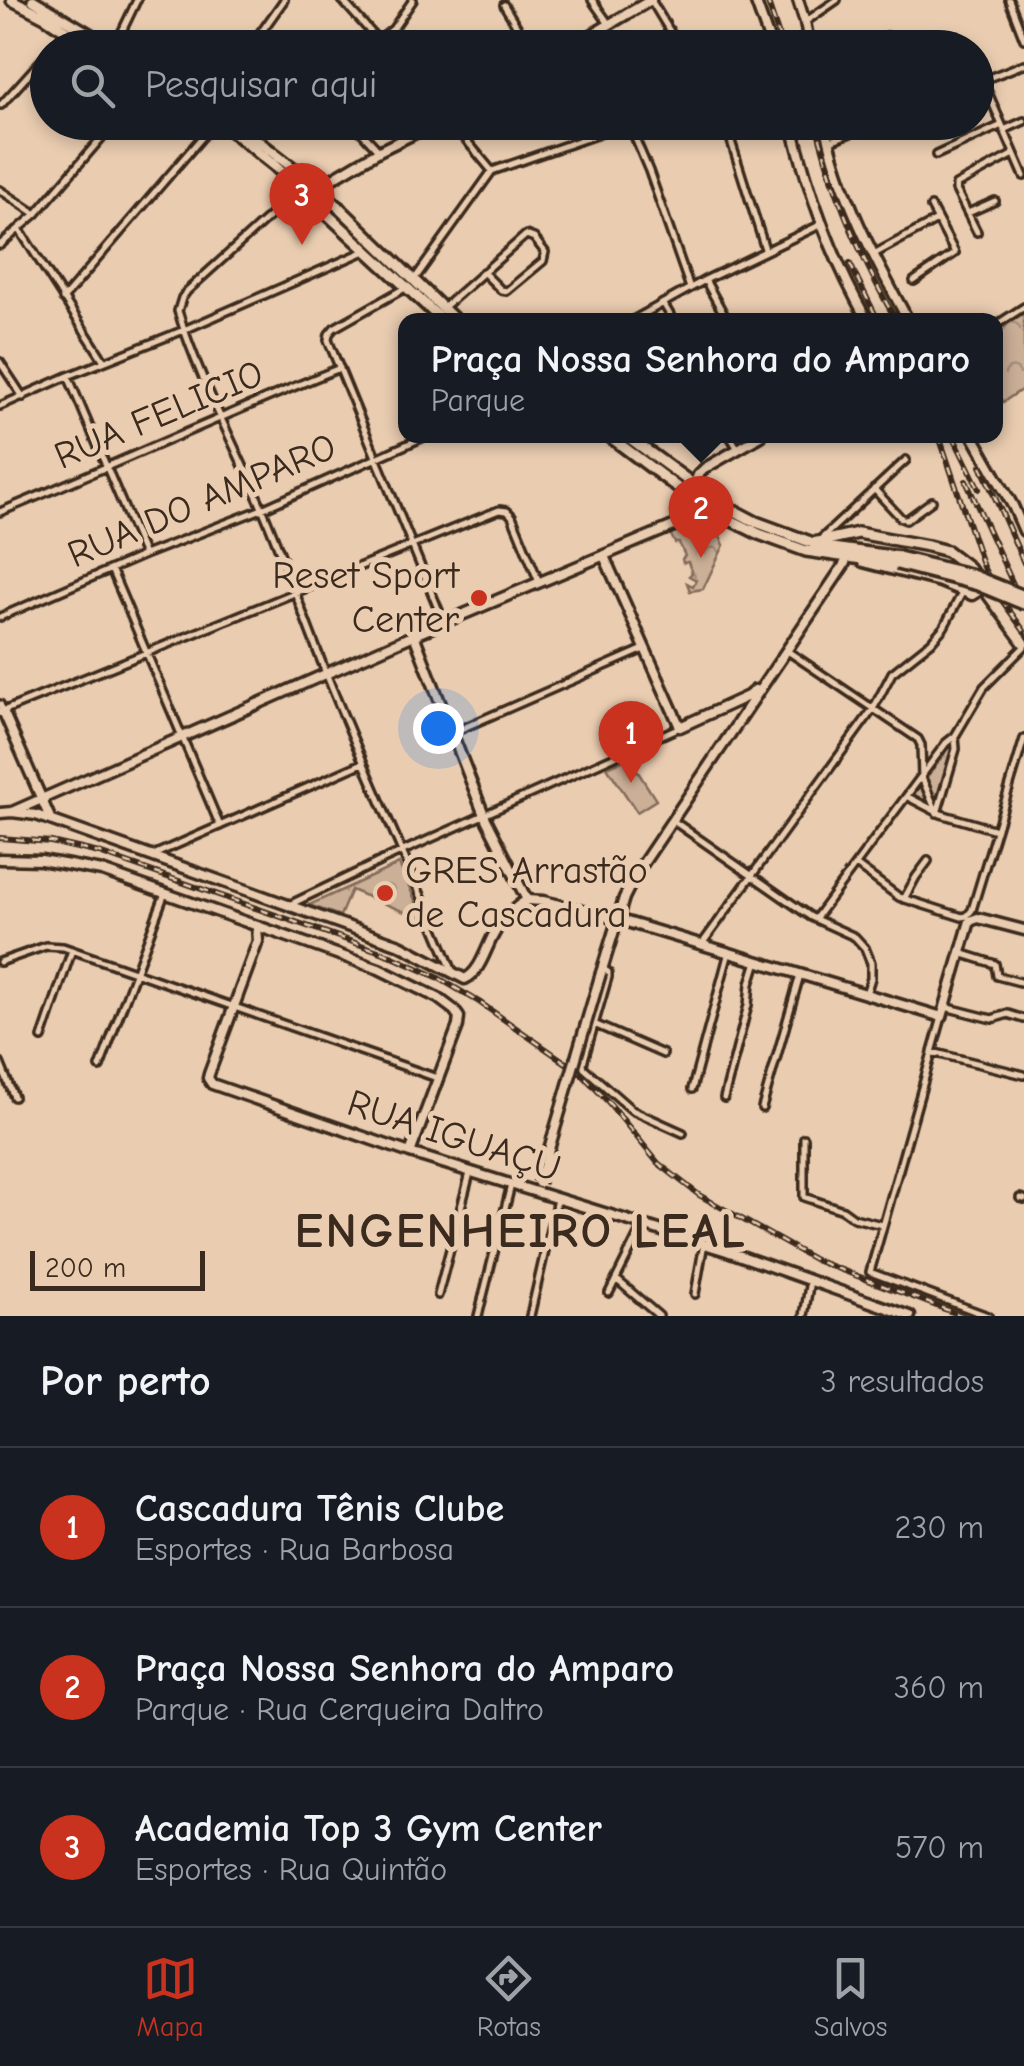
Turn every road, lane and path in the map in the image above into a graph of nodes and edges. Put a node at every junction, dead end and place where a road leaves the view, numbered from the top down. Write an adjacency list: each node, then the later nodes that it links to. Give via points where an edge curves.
1 (12, 0): 16 (main road)
2 (34, 0): 17 (main road)
3 (137, 0): 18 (street)
4 (284, 0): 19 (street)
5 (342, 0): 20 (street)
6 (413, 0): 21 (street)
7 (592, 0): 15 (street)
8 (651, 0): 15 (main road); 24 (street)
9 (755, 0): 25 (main road)
10 (798, 0): 14 (main road)
11 (837, 0): 14 (street)
12 (1009, 0): 27 (street)
13 (504, 5): 22 (street)
14 (805, 22): 26 (main road)
15 (608, 24): 23 (main road)
16 (67, 30)
17 (83, 30)
18 (122, 30)
19 (262, 30)
20 (369, 30)
21 (392, 30)
22 (519, 30)
23 (598, 30)
24 (669, 30)
25 (766, 30)
26 (807, 30)
27 (1024, 39)
28 (1024, 64): 30 (street)
29 (30, 73): 31 (street)
30 (994, 76)
31 (2, 105)
32 (994, 109): 34 (street)
33 (1024, 121): 34 (street)
34 (1003, 127): 35 (street); 51 (street)
35 (994, 131)
36 (99, 140): 61 (street)
37 (202, 140): 76 (street)
38 (241, 140): 56 (main road)
39 (257, 140): 55 (main road)
40 (369, 140): 50 (street)
41 (401, 140): 50 (main road)
42 (466, 140): 53 (street)
43 (574, 140): 53 (street)
44 (637, 140): 75 (street)
45 (731, 140): 68 (street)
46 (796, 140): 64 (main road)
47 (833, 140): 49 (street)
48 (972, 140): 52 (street)
49 (828, 142): 70 (main road)
50 (379, 151): 55 (main road)
51 (1014, 154): 54 (street); 62 (street, via 956,185)
52 (936, 155)
53 (492, 171): 74 (street)
54 (1024, 176)
55 (318, 187): 58 (main road); 74 (main road)
56 (300, 189): 58 (main road); 88 (street, via 187,291 179,306)
57 (0, 190): 61 (street)
58 (314, 202): 69 (main road)
59 (995, 202): 62 (street)
60 (931, 207): 63 (street)
61 (36, 214): 65 (street)
62 (968, 214): 66 (street)
63 (937, 220): 70 (street); 73 (street, via 955,253)
64 (820, 225): 68 (street); 85 (main road)
65 (19, 228): 67 (street); 76 (street)
66 (977, 232)
67 (0, 245)
68 (766, 249): 72 (street)
69 (368, 250): 74 (main road); 88 (street)
70 (872, 254): 86 (main road)
71 (484, 272): 71 (street, via 505,292 545,252 526,235); 79 (street)
72 (704, 280): 75 (street); 84 (street)
73 (914, 281)
74 (411, 284): 79 (main road); 80 (main road); 91 (street, via 334,328 330,348)
75 (690, 288): 77 (street)
76 (63, 299): 90 (street)
77 (663, 303): 82 (street); 83 (street)
78 (1024, 307): 87 (street)
79 (442, 308): 81 (main road)
80 (436, 313)
81 (447, 313)
82 (646, 313)
83 (669, 313)
84 (723, 313)
85 (862, 313)
86 (904, 313)
87 (1003, 321)
88 (184, 330): 90 (street); 95 (street)
89 (0, 362): 93 (street)
90 (105, 362): 92 (street)
91 (340, 368): 95 (street, RUA FELICIO); 103 (street)
92 (68, 376): 93 (street); 105 (street)
93 (22, 397): 94 (street)
94 (0, 406)
95 (220, 416): 105 (street, RUA FELICIO); 110 (street)
96 (410, 443): 103 (street, RUA DO AMPARO)
97 (618, 443): 108 (main road)
98 (637, 443): 106 (main road)
99 (734, 443): 102 (street)
100 (749, 443): 102 (main road)
101 (977, 443): 117 (main road)
102 (738, 449): 106 (main road, via 700,472)
103 (377, 457): 110 (street, RUA DO AMPARO); 119 (street)
104 (906, 460): 107 (street)
105 (108, 467): 113 (street, RUA FELICIO); 120 (street)
106 (694, 485): 111 (main road)
107 (874, 488): 109 (street, via 906,520); 115 (street)
108 (689, 496): 112 (main road); 114 (main road)
109 (932, 501)
110 (262, 508): 120 (street, RUA DO AMPARO); 127 (street)
111 (729, 508): 112 (main road); 118 (main road)
112 (711, 511): 114 (main road); 122 (main road, via 796,548)
113 (0, 512)
114 (693, 518): 121 (main road)
115 (842, 518): 116 (street); 118 (street)
116 (850, 528): 118 (main road); 126 (main road, via 947,552)
117 (1024, 531)
118 (815, 542): 123 (main road)
119 (412, 544): 125 (street, via 505,510); 127 (street); 132 (street)
120 (144, 555): 124 (street, RUA DO AMPARO)
121 (604, 556): 125 (main road); 135 (main road)
122 (851, 557): 123 (main road); 128 (main road); 136 (main road)
123 (898, 560): 129 (main road, bridge, via 969,574); 130 (main road, bridge)
124 (111, 570): 131 (street, RUA DO AMPARO); 137 (street)
125 (538, 582): 132 (main road)
126 (982, 585): 128 (main road, via 974,595); 134 (main road)
127 (294, 591): 137 (street); 138 (street)
128 (963, 591): 140 (street, via 944,627 892,673)
129 (1024, 596)
130 (1024, 604)
131 (0, 617)
132 (444, 623): 133 (main road)
133 (414, 636): 138 (main road); 143 (main road)
134 (1024, 645): 144 (street, via 984,688)
135 (644, 649): 142 (main road); 143 (street)
136 (786, 650): 139 (main road); 140 (street)
137 (146, 652): 141 (street); 145 (street)
138 (326, 674): 145 (main road); 147 (street)
139 (765, 680): 142 (main road, via 748,696); 155 (main road)
140 (873, 708): 148 (street, via 918,739); 164 (street)
141 (1, 709): 150 (main road)
142 (680, 727): 154 (street)
143 (452, 733): 154 (main road)
144 (954, 736): 148 (street); 153 (street)
145 (182, 738): 150 (main road); 157 (street)
146 (1024, 739): 158 (street)
147 (364, 763): 157 (street); 159 (street)
148 (922, 778): 149 (street); 153 (street)
149 (908, 797): 153 (street); 163 (street)
150 (41, 799): 151 (main road); 156 (main road)
151 (12, 812): 152 (main road); 156 (main road)
152 (0, 813)
153 (937, 813): 158 (street)
154 (484, 814): 159 (street); 167 (main road)
155 (672, 820): 164 (street); 171 (main road, via 636,874)
156 (54, 821): 160 (main road)
157 (220, 826): 160 (street)
158 (996, 830): 169 (street)
159 (403, 851): 168 (street); 186 (street)
160 (151, 856): 168 (main road)
161 (0, 859): 165 (main road, via 79,865)
162 (928, 861): 166 (street)
163 (856, 865): 166 (street); 172 (street)
164 (752, 876): 172 (street); 177 (street)
165 (165, 893): 173 (main road); 185 (street)
166 (904, 899): 170 (street)
167 (527, 900): 171 (main road); 186 (main road, via 499,925 472,977)
168 (288, 906): 186 (main road, via 400,945)
169 (975, 914): 170 (street); 174 (main road); 175 (main road)
170 (962, 916): 174 (street)
171 (617, 919): 177 (main road); 184 (main road)
172 (815, 919): 189 (street, via 866,948 872,978)
173 (257, 926): 176 (main road); 178 (main road)
174 (968, 926): 181 (main road)
175 (1024, 930)
176 (277, 933): 178 (main road); 200 (main road, via 379,969 457,1013)
177 (702, 944): 180 (main road)
178 (256, 945): 190 (main road)
179 (72, 950): 183 (street, via 46,946); 185 (street); 194 (street)
180 (728, 952): 182 (main road); 201 (street)
181 (960, 953): 188 (street, via 994,964 997,976); 191 (main road)
182 (757, 961): 187 (main road); 203 (street)
183 (0, 962)
184 (601, 971): 193 (street, via 608,975); 210 (main road, bridge)
185 (136, 972): 190 (street); 198 (street)
186 (453, 972)
187 (800, 975): 189 (main road); 204 (street)
188 (1024, 983)
189 (866, 994): 191 (main road)
190 (234, 1007): 200 (street); 207 (main road, RUA IGUAÇU, via 210,1082)
191 (943, 1012): 192 (street); 195 (street)
192 (1024, 1019)
193 (594, 1024): 196 (street); 205 (street, via 584,1068 626,1105)
194 (42, 1038)
195 (932, 1052): 199 (street); 213 (street)
196 (663, 1054)
197 (0, 1064): 202 (street)
198 (100, 1067)
199 (1024, 1075)
200 (438, 1078): 207 (main road)
201 (692, 1089)
202 (14, 1096)
203 (724, 1098)
204 (762, 1108)
205 (683, 1133)
206 (804, 1138): 213 (street, via 804,1198)
207 (410, 1154): 208 (main road, RUA IGUAÇU)
208 (470, 1172): 209 (main road, RUA IGUAÇU); 218 (street)
209 (511, 1185): 210 (main road, RUA IGUAÇU); 221 (street)
210 (537, 1188): 211 (main road, RUA IGUAÇU)
211 (558, 1199): 212 (main road, RUA IGUAÇU); 222 (street)
212 (642, 1225): 214 (main road, RUA IGUAÇU); 215 (street)
213 (882, 1225): 226 (street, via 870,1273)
214 (704, 1243): 216 (main road, RUA IGUAÇU); 219 (street)
215 (616, 1279): 217 (street); 223 (street)
216 (810, 1279): 220 (main road, RUA IGUAÇU); 224 (street)
217 (609, 1293)
218 (438, 1294)
219 (695, 1294)
220 (882, 1311): 225 (main road, RUA IGUAÇU)
221 (478, 1316)
222 (530, 1316)
223 (658, 1316)
224 (804, 1316)
225 (910, 1316)
226 (988, 1316)

